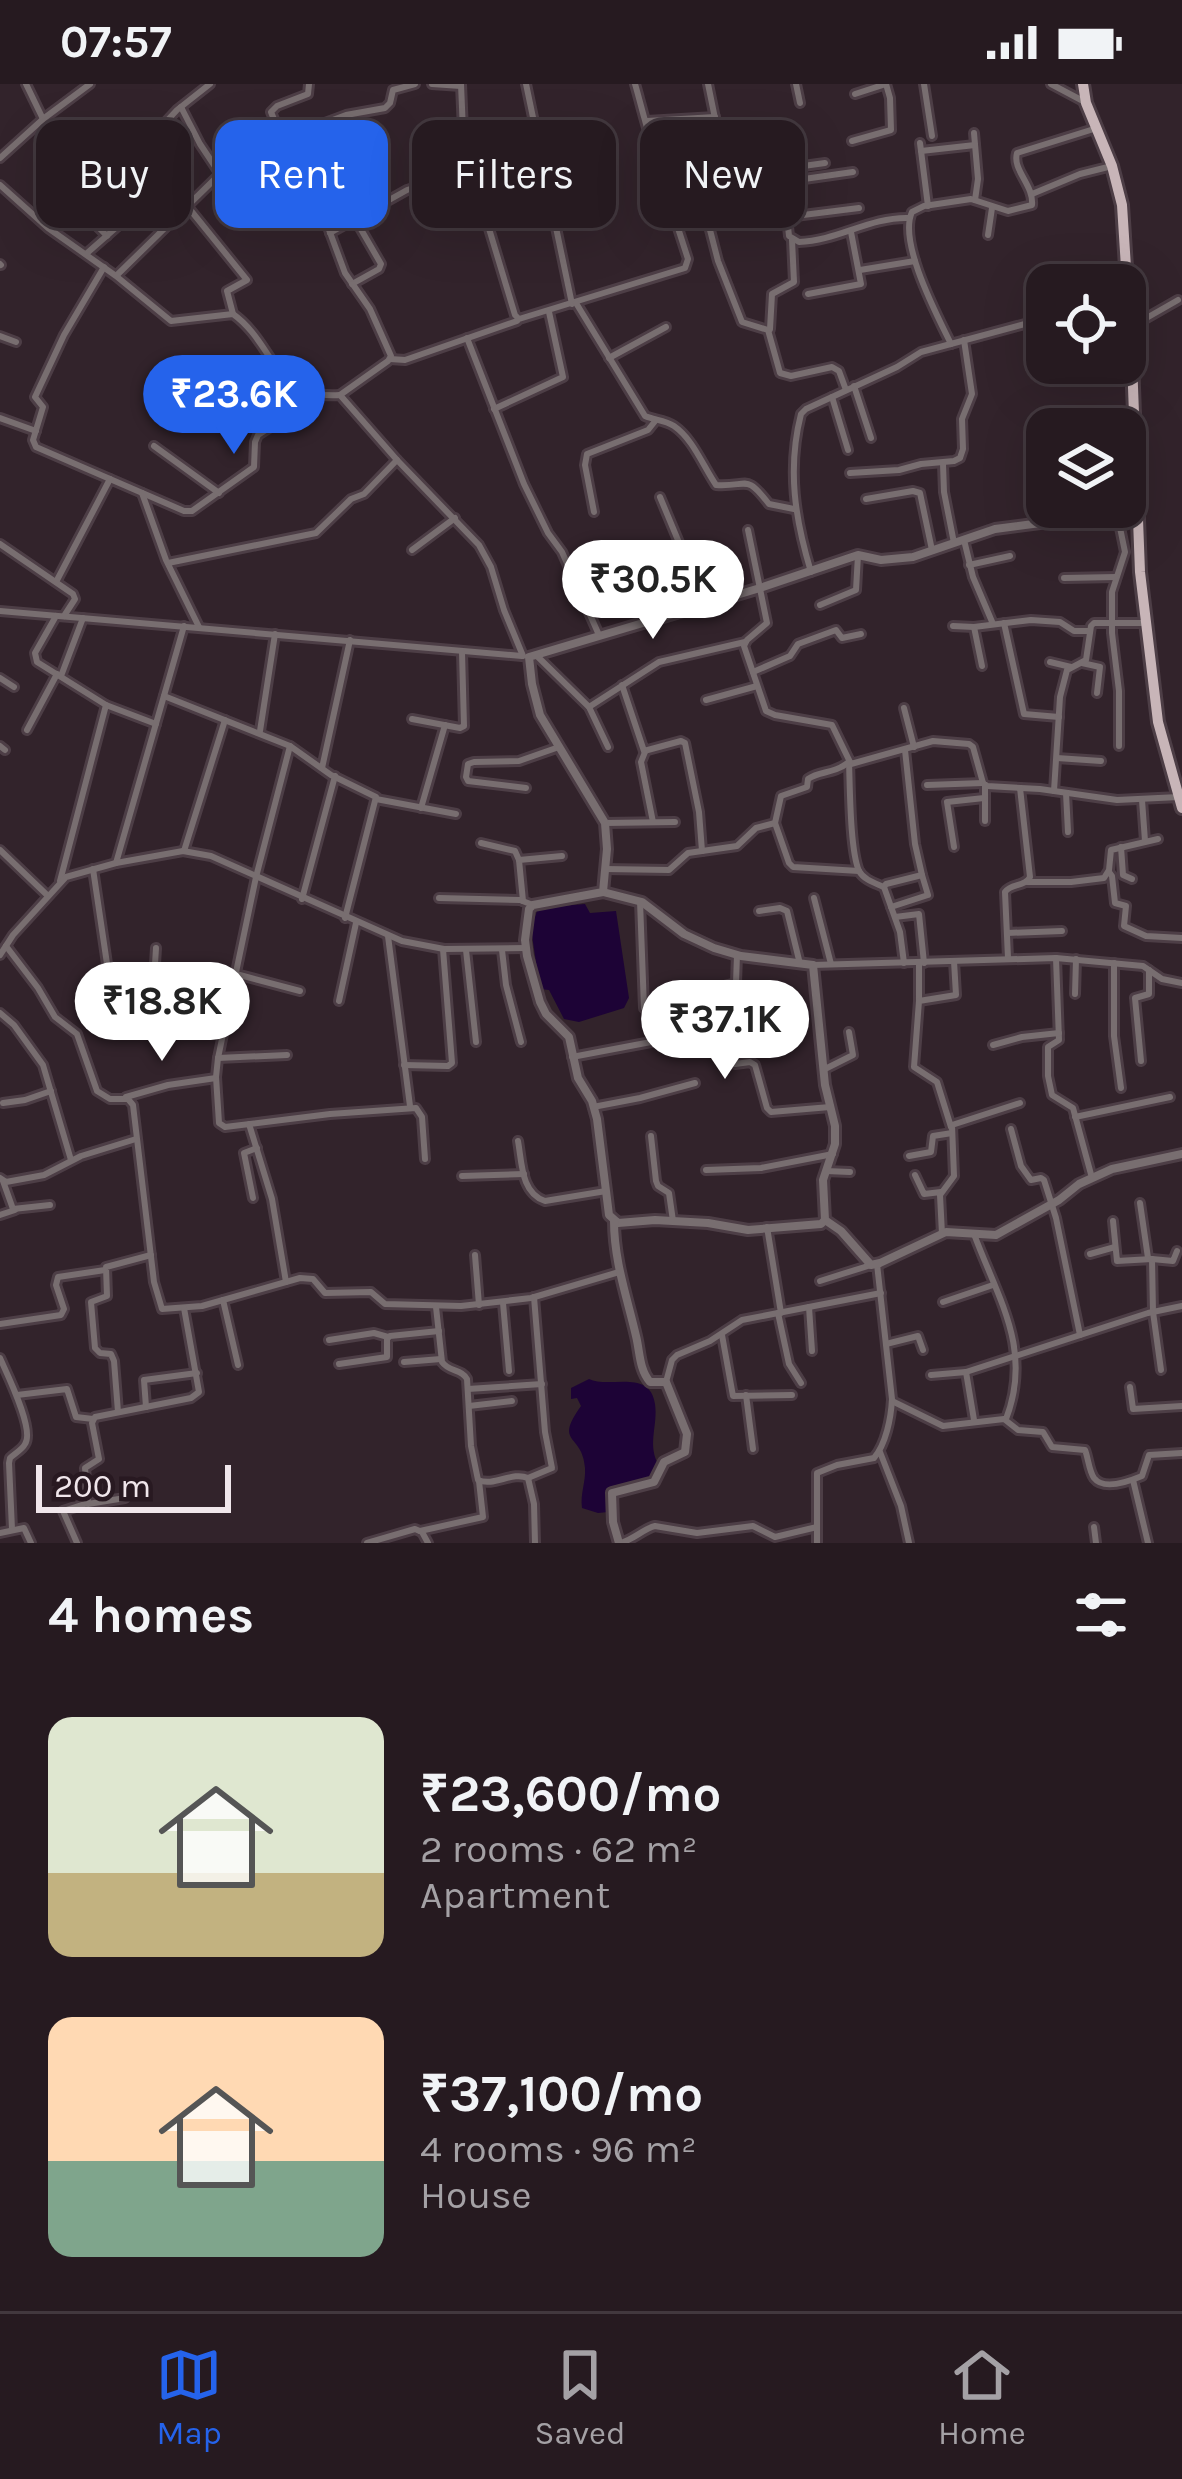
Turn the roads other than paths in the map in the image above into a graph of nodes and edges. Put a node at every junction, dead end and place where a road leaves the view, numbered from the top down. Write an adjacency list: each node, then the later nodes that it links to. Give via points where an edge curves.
1 (26, 84): 21 (street)
2 (90, 84): 21 (street)
3 (210, 84): 19 (street)
4 (310, 84): 23 (street, via 308,94 271,112)
5 (415, 84): 24 (street, via 393,90 385,108)
6 (432, 84): 15 (street)
7 (526, 84): 26 (street)
8 (635, 84): 27 (street)
9 (708, 84): 20 (street)
10 (796, 84): 17 (street)
11 (888, 84): 16 (street); 33 (street, via 891,130)
12 (924, 84): 32 (street)
13 (1051, 84): 18 (street)
14 (1083, 84): 18 (main road)
15 (461, 85): 25 (street)
16 (855, 94)
17 (800, 103)
18 (1086, 103): 30 (main road)
19 (181, 107): 22 (street); 37 (street)
20 (715, 117): 28 (street); 29 (street)
21 (43, 119): 35 (street)
22 (169, 120)
23 (272, 120)
24 (333, 120)
25 (463, 120)
26 (533, 120)
27 (646, 120)
28 (663, 120)
29 (716, 120)
30 (1097, 128): 39 (main road); 44 (street, via 1017,153)
31 (974, 133): 34 (street)
32 (932, 136)
33 (852, 141)
34 (975, 145): 45 (street); 47 (street, via 920,147)
35 (0, 158)
36 (825, 164): 38 (street)
37 (215, 166)
38 (805, 166)
39 (1112, 166): 44 (street); 71 (main road)
40 (853, 172): 42 (street)
41 (215, 179): 46 (street)
42 (805, 180)
43 (0, 185): 69 (street)
44 (1033, 194): 49 (street, via 1029,207)
45 (976, 200): 47 (street); 49 (street)
46 (191, 204)
47 (928, 206): 52 (street)
48 (859, 208): 51 (street)
49 (992, 208): 66 (street)
50 (191, 211): 80 (street, via 247,280 227,291)
51 (805, 216)
52 (908, 218): 64 (street); 70 (street)
53 (99, 228): 67 (street)
54 (116, 228): 67 (street)
55 (166, 228): 74 (street)
56 (327, 228): 65 (street)
57 (339, 228): 65 (street)
58 (361, 228): 75 (street, via 381,264)
59 (489, 228): 82 (street)
60 (556, 228): 78 (street)
61 (680, 228): 78 (street, via 688,266)
62 (710, 228): 85 (street, via 739,319)
63 (789, 228): 68 (street)
64 (850, 232): 68 (street); 73 (street)
65 (330, 233): 75 (street)
66 (988, 235)
67 (107, 236): 69 (street)
68 (792, 240): 85 (street, via 794,282 772,294)
69 (85, 255): 72 (street)
70 (915, 261): 73 (street); 90 (street)
71 (1126, 264)
72 (104, 268): 74 (street); 100 (street, via 34,397 43,406)
73 (859, 270): 76 (street, via 861,284)
74 (116, 276): 80 (street, via 171,321)
75 (352, 284): 91 (street)
76 (808, 294)
77 (1178, 300): 81 (street)
78 (574, 303): 79 (street); 92 (street)
79 (548, 312): 82 (street); 97 (street, via 563,377)
80 (232, 314): 95 (street, via 297,388)
81 (1146, 318)
82 (522, 319): 87 (street)
83 (1026, 324): 88 (street)
84 (666, 327): 92 (street)
85 (770, 333): 93 (street, via 780,373 836,368)
86 (0, 336): 89 (street)
87 (467, 338): 91 (street, via 405,361); 97 (street)
88 (964, 340): 90 (street); 105 (street, via 972,394 962,454)
89 (16, 342)
90 (951, 344): 93 (street)
91 (390, 358): 94 (street)
92 (609, 358): 99 (street, via 645,416)
93 (850, 388): 96 (street); 101 (street)
94 (340, 395): 95 (street); 104 (street)
95 (318, 397): 109 (street, via 258,435 254,467)
96 (832, 397): 103 (street); 112 (street, via 799,421)
97 (494, 409): 133 (street)
98 (0, 418): 100 (street)
99 (656, 420): 112 (street, via 680,432 716,485 748,482 773,507); 113 (street, via 587,454)
100 (36, 430): 107 (street, via 36,447)
101 (871, 438)
102 (154, 446): 109 (street)
103 (848, 450)
104 (397, 460): 114 (street); 126 (street, via 316,533)
105 (943, 462): 106 (street); 119 (street)
106 (850, 473)
107 (110, 479): 108 (street); 131 (street)
108 (142, 493): 109 (street, via 188,512); 126 (street)
109 (219, 493)
110 (660, 497): 123 (street)
111 (866, 499): 122 (street, via 920,494)
112 (795, 509): 128 (street)
113 (594, 512)
114 (455, 518): 121 (street); 154 (street, via 488,560)
115 (1026, 525): 119 (street)
116 (1120, 528): 130 (street, via 1125,556)
117 (1138, 528): 139 (main road)
118 (748, 530): 132 (street)
119 (959, 541): 122 (street); 127 (street)
120 (0, 544): 131 (street)
121 (412, 550)
122 (932, 550): 124 (street)
123 (684, 551): 133 (street); 134 (street)
124 (858, 556): 128 (street); 135 (street, via 856,590)
125 (1010, 556): 127 (street)
126 (168, 563): 145 (street)
127 (969, 565): 141 (street)
128 (811, 572): 132 (street)
129 (1064, 578): 130 (street)
130 (1116, 578): 142 (street)
131 (56, 582): 137 (street, via 75,597)
132 (760, 588): 134 (street); 152 (street, via 767,624)
133 (580, 590): 150 (street)
134 (705, 604): 150 (street)
135 (820, 605)
136 (0, 611): 137 (street)
137 (60, 616): 138 (street); 160 (street, via 34,657)
138 (83, 618): 143 (street); 160 (street)
139 (1147, 622): 142 (street); 198 (main road, via 1158,722)
140 (1004, 623): 141 (street); 147 (street, via 1060,622); 171 (street, via 1024,714)
141 (992, 624): 146 (street)
142 (1113, 624): 147 (street, via 1094,623); 179 (street)
143 (184, 626): 145 (street); 166 (street)
144 (953, 626): 146 (street)
145 (199, 627): 148 (street)
146 (974, 627): 157 (street)
147 (1090, 631): 156 (street)
148 (274, 634): 151 (street); 177 (street)
149 (861, 634): 159 (street, via 842,638 836,630)
150 (600, 637): 154 (street)
151 (350, 640): 153 (street); 187 (street)
152 (745, 642): 159 (street); 162 (street, via 664,660)
153 (462, 651): 154 (street); 175 (street, via 464,726)
154 (530, 656): 169 (street); 180 (street, via 540,715)
155 (1050, 662): 158 (street)
156 (1082, 663): 158 (street); 165 (street, via 1100,668)
157 (982, 666)
158 (1071, 667): 171 (street)
159 (753, 672): 163 (street)
160 (59, 676): 168 (street); 176 (street)
161 (0, 678): 164 (street)
162 (622, 685): 169 (street); 183 (street)
163 (757, 686): 167 (street); 186 (street, via 770,713 832,725)
164 (14, 687)
165 (1097, 693)
166 (164, 696): 173 (street); 174 (street)
167 (706, 700)
168 (106, 705): 174 (street); 225 (street)
169 (589, 707): 181 (street)
170 (904, 708): 182 (street)
171 (1059, 717): 184 (street)
172 (412, 719): 175 (street)
173 (225, 720): 177 (street); 214 (street)
174 (156, 724): 217 (street)
175 (445, 725): 199 (street)
176 (27, 730)
177 (260, 733): 178 (street)
178 (290, 746): 187 (street); 223 (street)
179 (1119, 746)
180 (560, 747): 191 (street, via 466,767 468,781); 204 (street)
181 (608, 747)
182 (909, 748): 186 (street); 189 (street, via 971,745); 222 (street)
183 (645, 752): 202 (street); 213 (street, via 685,743)
184 (1057, 758): 185 (street); 193 (street)
185 (1101, 761)
186 (849, 762): 205 (street, via 781,796); 220 (street)
187 (322, 769): 188 (street)
188 (334, 776): 196 (street); 232 (street)
189 (984, 784): 190 (street); 192 (street); 195 (street)
190 (927, 785)
191 (526, 788)
192 (1020, 788): 193 (street); 226 (street)
193 (1054, 791): 194 (street)
194 (1066, 793): 197 (street); 206 (street)
195 (984, 798): 201 (street); 210 (street, via 947,802)
196 (376, 799): 199 (street); 238 (street)
197 (1142, 800): 198 (street); 208 (street)
198 (1180, 802)
199 (421, 808): 200 (street)
200 (456, 814)
201 (985, 820)
202 (653, 822): 203 (street); 204 (street)
203 (675, 822)
204 (605, 823): 219 (street)
205 (776, 823): 213 (street, via 737,845); 220 (street, via 793,867)
206 (1068, 832)
207 (1158, 839): 208 (street)
208 (1144, 841): 211 (street)
209 (481, 843): 216 (street, via 512,848)
210 (954, 847)
211 (1121, 847): 221 (street, via 1109,851); 224 (street, via 1123,875)
212 (0, 850): 229 (street)
213 (701, 850): 219 (street, via 669,870)
214 (184, 851): 217 (street); 223 (street)
215 (562, 856): 216 (street)
216 (519, 860): 234 (street)
217 (116, 863): 218 (street)
218 (93, 869): 225 (street); 263 (street)
219 (605, 869): 228 (street)
220 (859, 871): 227 (street)
221 (1109, 872): 226 (street); 243 (street, via 1115,903 1126,907 1123,925)
222 (922, 875): 227 (street); 235 (street, via 928,895)
223 (256, 877): 232 (street); 264 (street)
224 (1132, 878)
225 (59, 882): 229 (street)
226 (1027, 882): 241 (street, via 1005,892)
227 (884, 887): 235 (street)
228 (603, 892): 233 (street); 234 (street)
229 (47, 895): 244 (street)
230 (440, 898): 234 (street)
231 (814, 898): 261 (street)
232 (302, 899): 238 (street)
233 (640, 901): 251 (street, via 684,934); 272 (street)
234 (528, 903): 246 (street)
235 (891, 907): 237 (street)
236 (759, 911): 258 (street, via 787,911)
237 (895, 917): 256 (street, via 919,914); 259 (street)
238 (345, 918): 239 (street)
239 (356, 922): 242 (street); 271 (street)
240 (1062, 931): 241 (street)
241 (1006, 933): 252 (street)
242 (388, 937): 247 (street); 287 (street)
243 (1182, 938)
244 (6, 946): 250 (street); 294 (street, via 76,1034 97,1091)
245 (156, 948): 265 (street)
246 (526, 948): 249 (street); 284 (street, via 539,1002 569,1037)
247 (442, 949): 248 (street); 287 (street, via 453,1061)
248 (466, 950): 249 (street); 279 (street)
249 (502, 950): 280 (street)
250 (0, 955)
251 (737, 955): 258 (street); 299 (street, via 737,980 722,990 735,1064 755,1066 771,1112)
252 (1008, 958): 253 (street); 255 (street)
253 (1056, 958): 254 (street); 278 (street)
254 (1076, 959): 257 (street); 269 (street)
255 (953, 961): 256 (street); 270 (street, via 956,995)
256 (922, 963): 259 (street); 270 (street)
257 (1114, 963): 262 (street); 291 (street)
258 (800, 964): 260 (street)
259 (904, 964): 261 (street)
260 (813, 965): 261 (street); 288 (street)
261 (831, 965)
262 (1149, 970): 266 (street); 286 (street, via 1150,994 1135,998)
263 (109, 974): 265 (street); 276 (street)
264 (236, 974): 267 (street); 268 (street)
265 (154, 980): 267 (street)
266 (1182, 983)
267 (233, 988): 275 (street)
268 (300, 991)
269 (1075, 994)
270 (919, 1000): 302 (street, via 914,1067 937,1082)
271 (339, 1001)
272 (644, 1008)
273 (177, 1011): 275 (street)
274 (0, 1013): 292 (street, via 40,1060)
275 (228, 1015): 285 (street)
276 (115, 1018)
277 (849, 1032): 288 (street, via 853,1055)
278 (1059, 1033): 282 (street); 300 (street, via 1048,1047 1048,1080)
279 (476, 1042)
280 (521, 1042)
281 (651, 1042): 284 (street)
282 (992, 1045)
283 (287, 1055): 285 (street)
284 (572, 1057): 297 (street)
285 (218, 1058): 289 (street)
286 (1141, 1061)
287 (404, 1065): 298 (street)
288 (825, 1069): 299 (street)
289 (216, 1078): 294 (street); 301 (street, via 220,1125)
290 (694, 1083): 297 (street)
291 (1120, 1088)
292 (51, 1091): 295 (street); 312 (street)
293 (1170, 1097): 300 (street)
294 (120, 1099): 305 (street, via 134,1105)
295 (3, 1103)
296 (1020, 1103): 302 (street)
297 (593, 1106): 321 (street)
298 (410, 1107): 301 (street); 311 (street, via 421,1113)
299 (830, 1107): 308 (street)
300 (1075, 1118): 319 (street)
301 (249, 1124): 307 (street)
302 (952, 1130): 310 (street, via 933,1136 931,1152); 322 (street, via 954,1176)
303 (1011, 1130): 325 (street, via 1023,1169 1031,1180 1043,1178)
304 (651, 1136): 331 (street, via 656,1181 669,1193)
305 (136, 1138): 312 (street); 339 (street)
306 (518, 1141): 316 (street)
307 (257, 1148): 323 (street, via 244,1154); 346 (street)
308 (833, 1154): 313 (street); 314 (street)
309 (1182, 1154): 319 (street)
310 (909, 1156)
311 (424, 1159)
312 (71, 1160): 320 (street, via 44,1175)
313 (706, 1170)
314 (826, 1171): 315 (street); 330 (street)
315 (850, 1172)
316 (524, 1174): 318 (street); 321 (street, via 533,1196 545,1201)
317 (915, 1175): 322 (street, via 924,1194)
318 (462, 1176)
319 (1092, 1178): 325 (street)
320 (1, 1179): 327 (street)
321 (606, 1191): 329 (street)
322 (940, 1192): 334 (street)
323 (254, 1198)
324 (1140, 1203): 341 (street)
325 (1051, 1204): 335 (street, via 996,1234); 363 (street)
326 (50, 1205): 327 (street)
327 (15, 1210): 328 (street)
328 (0, 1215)
329 (614, 1219): 331 (street); 344 (street)
330 (825, 1220): 333 (street); 342 (street)
331 (673, 1221): 333 (street)
332 (1113, 1222): 336 (street)
333 (767, 1228): 359 (street)
334 (942, 1234): 335 (street); 342 (street)
335 (974, 1234): 347 (street)
336 (1115, 1247): 338 (street); 341 (street, via 1117,1261)
337 (1177, 1252): 341 (street, via 1173,1261)
338 (1090, 1254)
339 (151, 1255): 343 (street); 357 (street, via 161,1309)
340 (475, 1255): 353 (street)
341 (1150, 1258): 358 (street)
342 (874, 1265): 345 (street); 348 (street)
343 (104, 1270): 360 (street, via 58,1276 61,1315); 393 (street, via 106,1297 91,1302 95,1348 113,1356)
344 (619, 1272): 349 (street); 380 (street, via 645,1378)
345 (820, 1281)
346 (286, 1282): 350 (street); 354 (street, via 313,1279 325,1293 371,1292 385,1304)
347 (993, 1285): 352 (street); 369 (street)
348 (880, 1293): 356 (street); 366 (street)
349 (534, 1297): 351 (street); 382 (street)
350 (223, 1300): 357 (street); 374 (street)
351 (503, 1302): 353 (street); 376 (street)
352 (943, 1302)
353 (479, 1305): 354 (street)
354 (436, 1306): 361 (street)
355 (1182, 1306): 358 (street)
356 (808, 1307): 359 (street); 368 (street)
357 (184, 1308): 378 (street)
358 (1153, 1312): 363 (street); 375 (street)
359 (780, 1313): 362 (street); 381 (street, via 789,1364)
360 (0, 1324)
361 (440, 1331): 364 (street); 371 (street)
362 (722, 1333): 380 (street, via 671,1360); 386 (street, via 733,1396)
363 (1080, 1335): 369 (street)
364 (388, 1337): 365 (street); 373 (street, via 387,1357)
365 (329, 1340)
366 (886, 1344): 367 (street, via 918,1336); 388 (street)
367 (923, 1350)
368 (812, 1351)
369 (1017, 1354): 377 (street); 395 (street)
370 (0, 1358): 385 (street)
371 (441, 1359): 372 (street); 384 (street, via 465,1375)
372 (404, 1362)
373 (339, 1364)
374 (238, 1365)
375 (1161, 1370)
376 (509, 1371)
377 (966, 1372): 379 (street); 396 (street)
378 (196, 1373): 392 (street, via 195,1396); 392 (street, via 144,1380)
379 (931, 1375)
380 (666, 1382): 415 (street, via 687,1446 664,1462 654,1482 612,1493)
381 (801, 1382)
382 (542, 1384): 384 (street); 400 (street, via 552,1468)
383 (1130, 1387): 391 (street, via 1133,1408)
384 (468, 1389): 390 (street)
385 (17, 1395): 394 (street, via 67,1390 76,1417); 407 (street, via 28,1438 9,1463)
386 (746, 1395): 387 (street); 397 (street)
387 (792, 1395)
388 (892, 1401): 396 (street, via 943,1426); 398 (street)
389 (512, 1402): 390 (street)
390 (469, 1406): 401 (street)
391 (1182, 1406)
392 (146, 1407): 393 (street)
393 (118, 1412): 394 (street)
394 (93, 1419): 404 (street, via 99,1459 86,1466)
395 (1006, 1419): 396 (street); 402 (street, via 1018,1430 1043,1432 1052,1447 1085,1450 1102,1483)
396 (974, 1420)
397 (753, 1449)
398 (880, 1452): 406 (street, via 817,1473); 417 (street)
399 (1182, 1453): 402 (street, via 1149,1455 1144,1475)
400 (528, 1478): 401 (street); 414 (street)
401 (479, 1480): 408 (street, via 483,1517)
402 (1133, 1480): 419 (street)
403 (125, 1498): 404 (street)
404 (88, 1504): 411 (street, via 63,1511)
405 (1094, 1526): 418 (street)
406 (817, 1527): 415 (street, via 775,1537 753,1526 697,1533 656,1526); 416 (street)
407 (12, 1529): 409 (street); 410 (street, via 24,1528)
408 (420, 1531): 412 (street); 413 (street)
409 (0, 1533)
410 (31, 1543)
411 (77, 1543)
412 (367, 1543)
413 (428, 1543)
414 (535, 1543)
415 (620, 1543)
416 (817, 1543)
417 (909, 1543)
418 (1096, 1543)
419 (1148, 1543)

